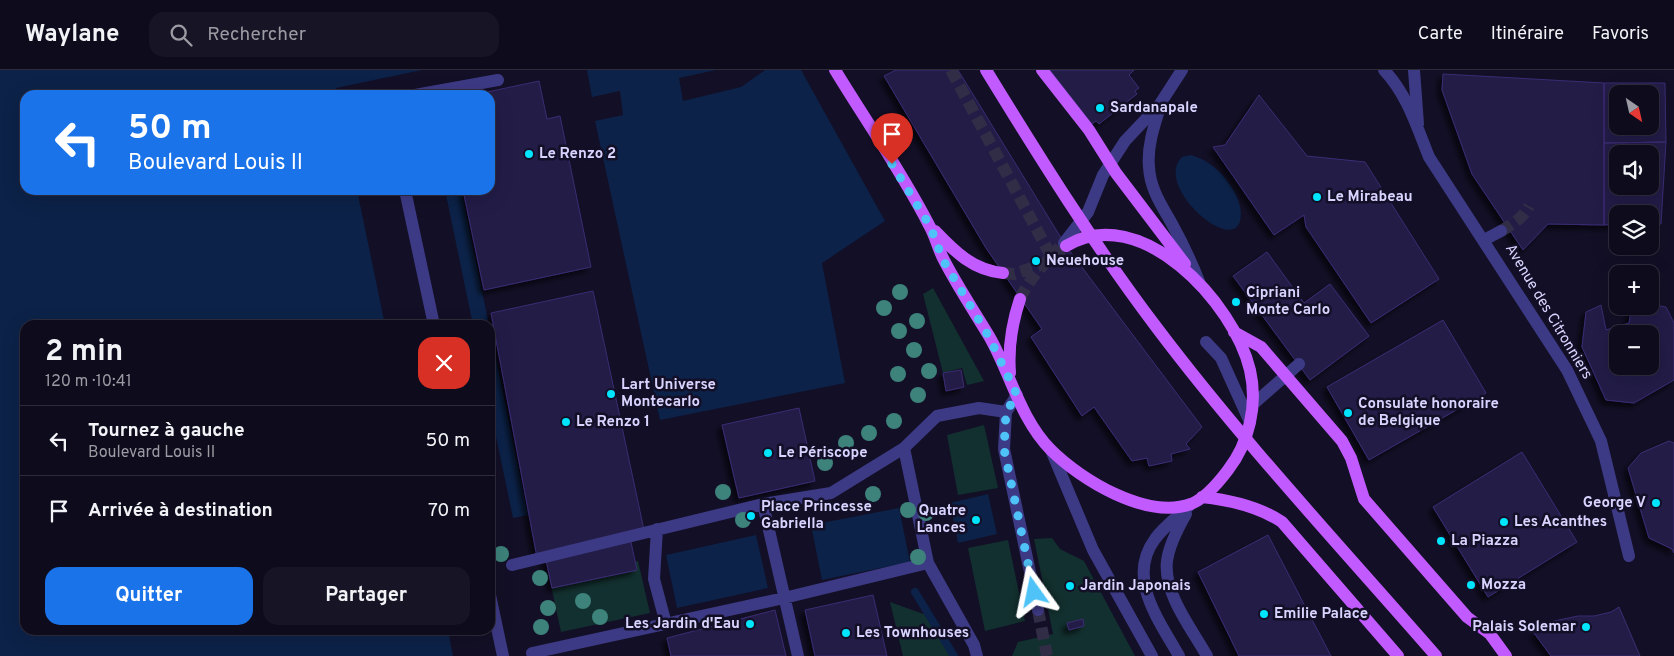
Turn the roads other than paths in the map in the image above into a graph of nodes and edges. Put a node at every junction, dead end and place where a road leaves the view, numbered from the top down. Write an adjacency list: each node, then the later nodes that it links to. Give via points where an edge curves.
1 (835, 70): 13 (main road)
2 (986, 70): 50 (main road, bridge, via 1071,208 1158,329 1213,398)
3 (1042, 70): 11 (main road, via 1089,130)
4 (1182, 70): 9 (street)
5 (1384, 70): 10 (street, Avenue des Citronniers)
6 (1414, 70): 10 (street, Avenue des Citronniers)
7 (498, 80): 8 (street)
8 (443, 90)
9 (1160, 104): 11 (street, via 1125,141); 18 (street, via 1150,144 1148,166 1151,182 1191,259)
10 (1418, 126): 15 (street, Avenue des Citronniers, via 1429,157)
11 (1110, 164): 16 (street, via 1088,212); 18 (main road)
12 (406, 195): 20 (street)
13 (930, 226): 17 (main road, via 968,262 989,272); 25 (main road, via 943,260 989,337)
14 (1501, 231): 15 (street)
15 (1484, 240): 35 (street, Avenue des Citronniers, via 1567,370 1601,442)
16 (1065, 244): 18 (main road, via 1096,235 1128,236 1161,252)
17 (1003, 273)
18 (1200, 284): 21 (main road)
19 (1020, 299): 25 (main road, via 1009,349)
20 (433, 320)
21 (1234, 332): 24 (main road, via 1261,347); 27 (main road, via 1250,369)
22 (1206, 342): 29 (street, via 1222,358)
23 (1299, 364): 24 (street)
24 (1286, 376): 27 (street); 51 (main road, via 1342,441 1364,499 1467,617 1490,634)
25 (1010, 380): 26 (main road)
26 (1017, 395): 28 (street); 31 (main road)
27 (1251, 406): 29 (main road)
28 (1006, 412): 30 (street, via 979,408 937,416); 39 (street, via 1004,449)
29 (1250, 422): 32 (main road, via 1239,456 1223,478)
30 (904, 448): 33 (street, via 831,493); 36 (street)
31 (1051, 450): 32 (main road, via 1091,481 1138,503 1173,507); 46 (street, via 1092,550)
32 (1196, 501): 47 (street, via 1155,539 1142,572 1144,588); 48 (street, via 1172,544 1167,573 1179,607); 49 (main road, via 1235,502 1268,512 1282,522)
33 (763, 504): 34 (street); 38 (street)
34 (657, 529): 37 (street); 41 (street, via 654,579)
35 (1629, 556)
36 (928, 563): 38 (street); 45 (street)
37 (512, 566)
38 (784, 598): 41 (street); 44 (street)
39 (1038, 610)
40 (495, 618): 43 (street)
41 (666, 624): 42 (street)
42 (532, 653)
43 (503, 656)
44 (798, 656)
45 (977, 656)
46 (1152, 656)
47 (1178, 656)
48 (1207, 656)
49 (1398, 656)
50 (1436, 656)
51 (1506, 656)

